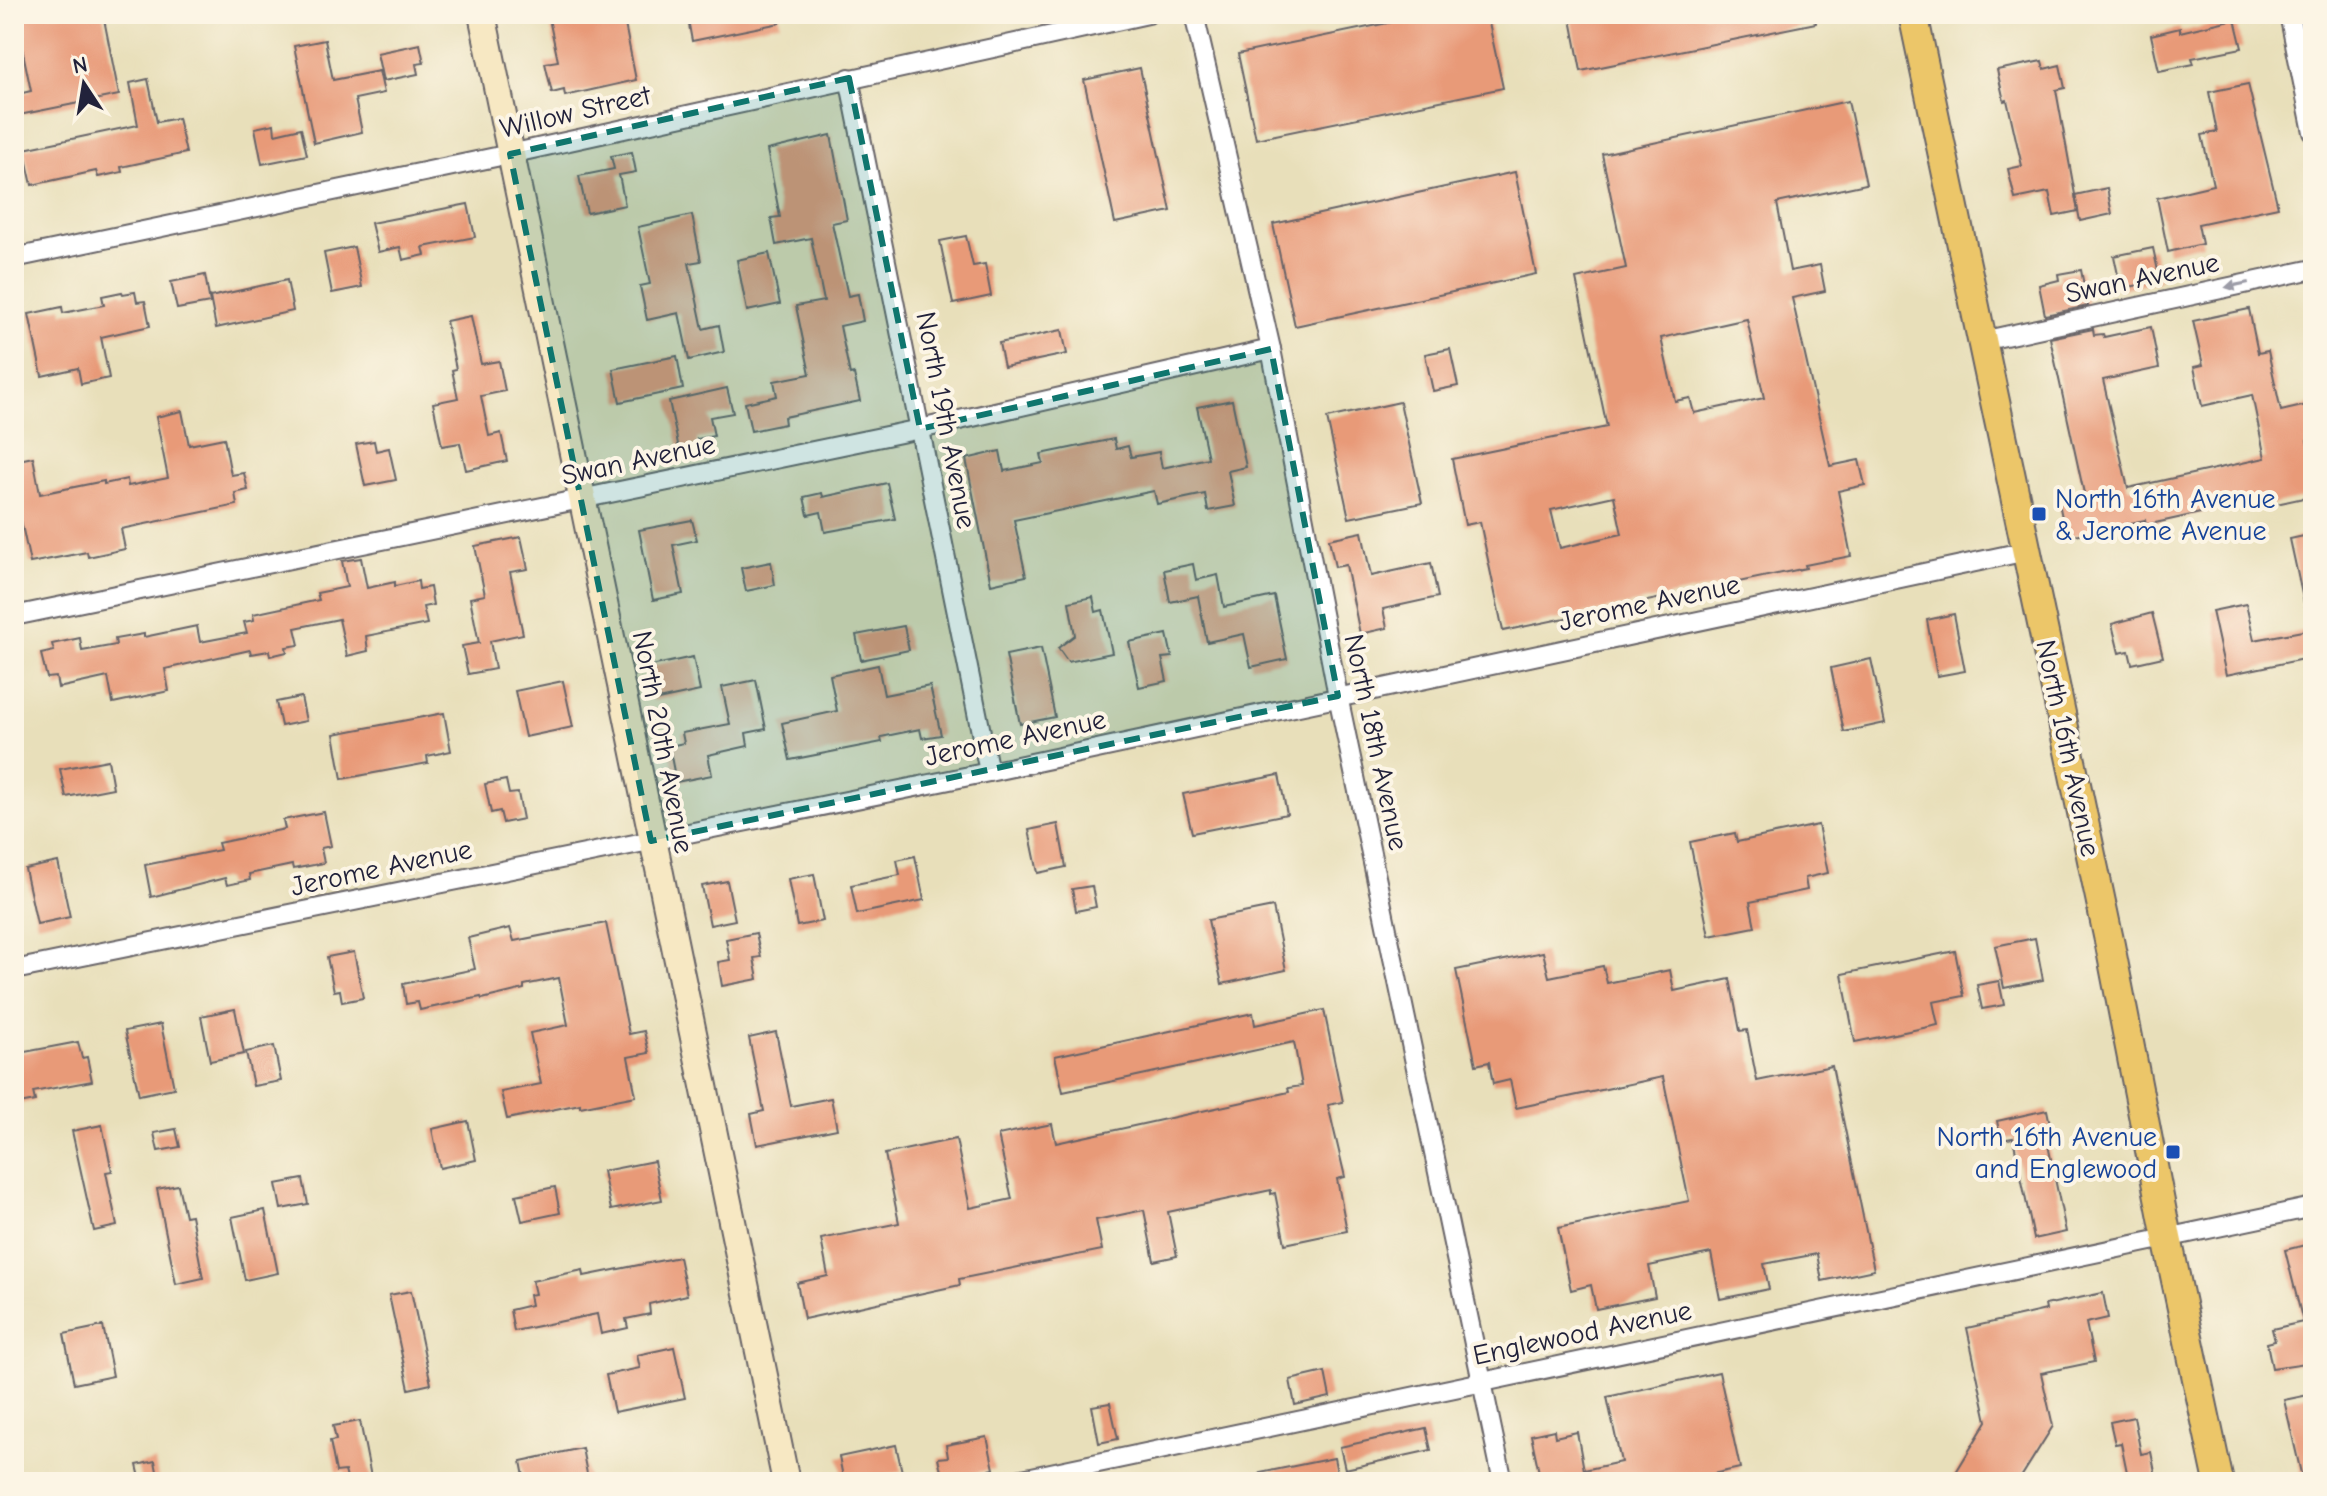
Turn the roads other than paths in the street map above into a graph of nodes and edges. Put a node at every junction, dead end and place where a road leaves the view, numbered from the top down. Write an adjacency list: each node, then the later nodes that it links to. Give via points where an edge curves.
1 (482, 14): 8 (street, North 20th Avenue)
2 (1148, 14): 6 (street, Willow Street)
3 (1194, 14): 12 (street, North 18th Avenue)
4 (1913, 14): 11 (main road, North 16th Avenue)
5 (2289, 14): 7 (street)
6 (849, 78): 8 (street, Willow Street); 13 (street, North 19th Avenue)
7 (2313, 132)
8 (510, 154): 9 (street, Willow Street); 14 (street, North 20th Avenue)
9 (14, 258)
10 (2313, 269): 11 (street, Swan Avenue, one-way to 11)
11 (1982, 341): 15 (main road, North 16th Avenue)
12 (1271, 349): 13 (street, Swan Avenue); 17 (street, North 18th Avenue)
13 (920, 429): 14 (street, Swan Avenue); 18 (street, North 19th Avenue)
14 (582, 499): 16 (street, Swan Avenue); 19 (street, North 20th Avenue)
15 (2027, 551): 17 (street, Jerome Avenue); 22 (main road, North 16th Avenue)
16 (14, 616)
17 (1338, 696): 18 (street, Jerome Avenue); 23 (street, North 18th Avenue)
18 (989, 772): 19 (street, Jerome Avenue)
19 (651, 841): 20 (street, Jerome Avenue); 24 (street, North 20th Avenue)
20 (14, 970)
21 (2313, 1207): 22 (street, Englewood Avenue)
22 (2167, 1238): 23 (street, Englewood Avenue); 27 (main road, North 16th Avenue)
23 (1482, 1382): 25 (street, Englewood Avenue); 26 (street, North 18th Avenue)
24 (786, 1482)
25 (1008, 1482)
26 (1503, 1482)
27 (2219, 1482)

